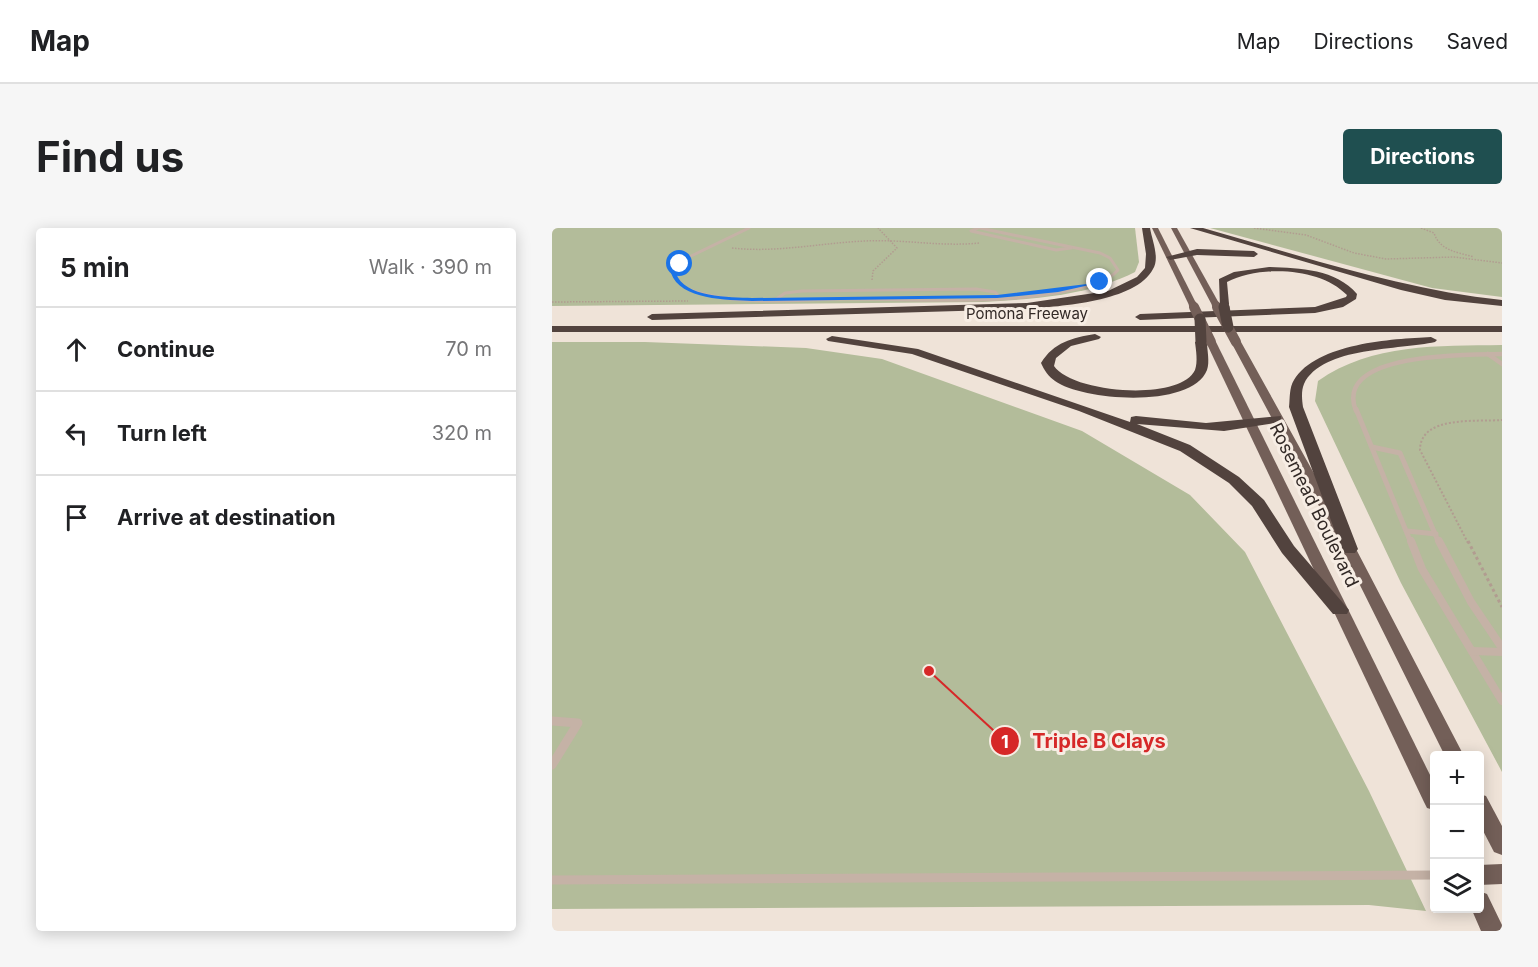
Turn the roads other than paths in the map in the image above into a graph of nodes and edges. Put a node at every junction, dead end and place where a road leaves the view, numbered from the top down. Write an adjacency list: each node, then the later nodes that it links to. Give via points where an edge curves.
1 (749, 228): 12 (lane, via 689,257 674,273 676,281 689,290 712,295)
2 (979, 228): 7 (lane); 7 (lane, via 971,231 1056,250)
3 (1146, 228): 16 (highway, via 1150,264 1143,277 1123,288 1075,300 953,309)
4 (1155, 228): 9 (main road)
5 (1174, 228): 8 (main road)
6 (1194, 228): 10 (highway)
7 (1073, 247): 11 (lane, via 1110,258 1118,270 1114,276 1084,287)
8 (1187, 253): 9 (highway); 10 (highway, via 1240,253); 14 (main road)
9 (1170, 257): 19 (main road, bridge)
10 (1306, 261): 13 (highway, via 1445,297)
11 (999, 297): 12 (lane); 12 (lane, via 995,292 976,289 791,291)
12 (776, 300)
13 (1502, 303)
14 (1220, 304): 17 (highway, via 1222,281 1251,271 1312,274 1342,284 1352,294 1339,305 1315,309); 20 (highway, bridge)
15 (552, 318): 16 (highway, Pomona Freeway)
16 (612, 318): 17 (highway, Pomona Freeway)
17 (1135, 318): 18 (highway, Pomona Freeway)
18 (1502, 318)
19 (1200, 319): 26 (highway, bridge)
20 (1228, 327): 31 (main road, Rosemead Boulevard, bridge)
21 (552, 328): 22 (highway, Pomona Freeway)
22 (604, 329): 23 (highway, Pomona Freeway); 30 (highway, via 633,334 840,340 893,346)
23 (1358, 329): 24 (highway, Pomona Freeway); 26 (highway, via 1096,337 1059,346 1047,363 1063,381 1082,388 1133,394 1158,392 1192,380 1201,370)
24 (1502, 329)
25 (1502, 337): 36 (highway, via 1372,346 1325,362 1300,380 1296,407)
26 (1206, 342): 32 (main road, Rosemead Boulevard)
27 (1488, 354): 28 (lane); 29 (lane); 33 (lane, via 1414,359 1390,364 1362,379 1354,391 1354,405)
28 (1502, 354)
29 (1502, 364)
30 (1084, 408): 32 (highway, via 1161,423); 37 (highway, via 1185,448 1234,480 1258,502 1288,549)
31 (1276, 419): 32 (highway); 36 (main road, Rosemead Boulevard)
32 (1251, 426): 37 (main road, Rosemead Boulevard)
33 (1372, 447): 34 (lane); 35 (lane, via 1400,453)
34 (1407, 531): 35 (lane); 39 (lane, via 1422,569)
35 (1436, 534): 38 (lane, via 1471,602)
36 (1349, 549): 42 (main road, Rosemead Boulevard)
37 (1340, 610): 44 (main road, Rosemead Boulevard)
38 (1502, 650): 39 (lane)
39 (1472, 651): 40 (lane)
40 (1502, 701)
41 (552, 721): 43 (lane, via 578,723)
42 (1452, 751)
43 (552, 765)
44 (1430, 793)
45 (1481, 805): 46 (main road)
46 (1502, 846)
47 (1430, 874): 50 (lane)
48 (1502, 874): 49 (main road)
49 (1484, 875)
50 (552, 880)
51 (1484, 912): 52 (main road)
52 (1493, 931)

